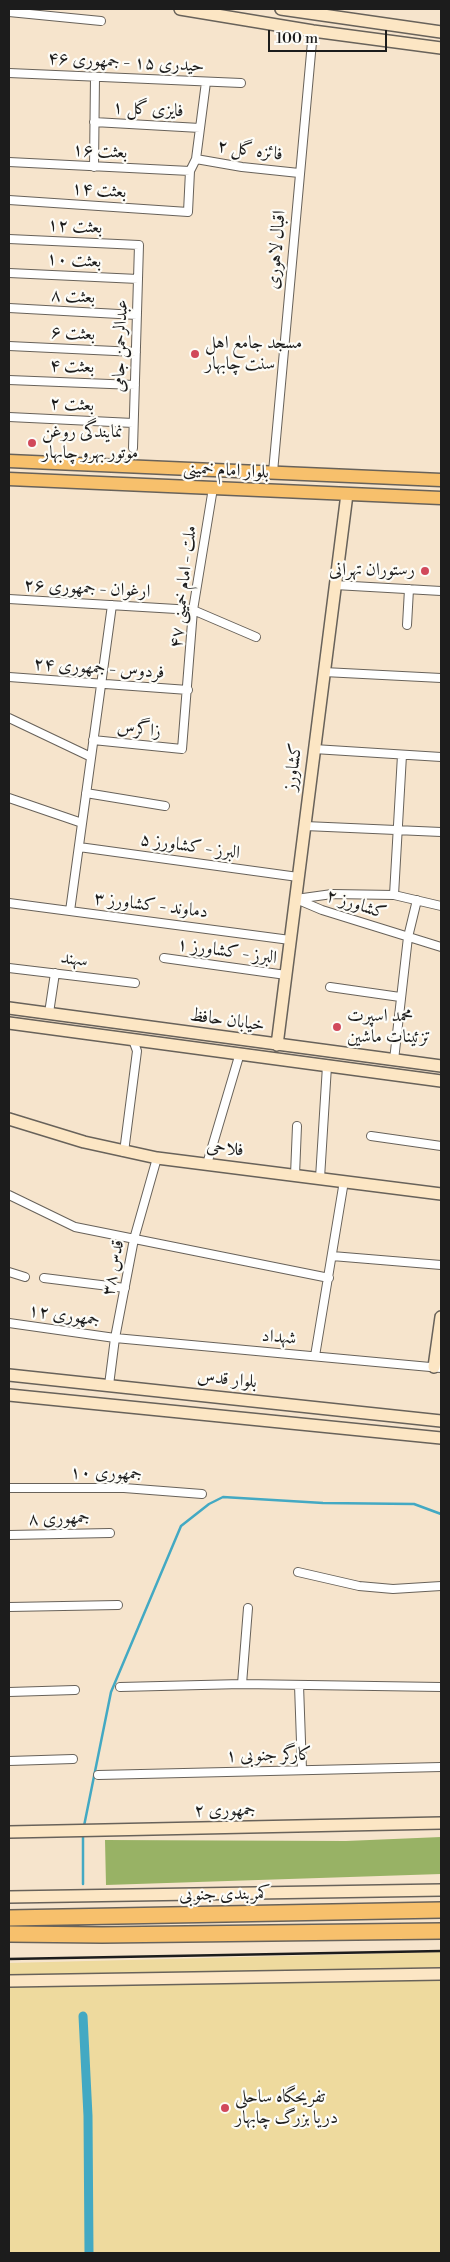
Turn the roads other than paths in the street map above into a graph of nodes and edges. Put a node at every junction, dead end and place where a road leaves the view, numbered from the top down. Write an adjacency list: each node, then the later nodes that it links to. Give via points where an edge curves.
1 (180, 9): 6 (main road)
2 (281, 9): 4 (main road)
3 (9, 12): 5 (street)
4 (315, 12): 7 (main road)
5 (101, 20)
6 (313, 31): 8 (main road); 19 (street, اقبال لاهوری)
7 (441, 32)
8 (441, 48)
9 (9, 73): 10 (street, حیدری ۱۵ - جمهوری ۴۶)
10 (95, 77): 11 (street, حیدری ۱۵ - جمهوری ۴۶); 13 (street)
11 (206, 82): 12 (street, حیدری ۱۵ - جمهوری ۴۶); 14 (street)
12 (241, 83)
13 (94, 122): 14 (street, فایزی گل ۱); 17 (street)
14 (200, 128): 15 (street)
15 (196, 158): 18 (street); 19 (street, فائزه گل ۲)
16 (9, 162): 17 (street, بعثت ۱۶)
17 (94, 167): 18 (street, بعثت ۱۶)
18 (190, 171): 20 (street, بعثت ۱۴, via 188,212)
19 (299, 173): 35 (street, اقبال لاهوری)
20 (9, 200)
21 (9, 239): 22 (street, بعثت ۱۲)
22 (139, 245): 24 (street, عبدالرحمن جامی)
23 (9, 273): 24 (street, بعثت ۱۰)
24 (138, 278): 26 (street, عبدالرحمن جامی)
25 (9, 308): 26 (street, بعثت ۸)
26 (137, 314): 28 (street, عبدالرحمن جامی)
27 (9, 346): 28 (street, بعثت ۶)
28 (136, 352): 30 (street, عبدالرحمن جامی)
29 (9, 380): 30 (street, بعثت ۴)
30 (135, 385): 32 (street, عبدالرحمن جامی)
31 (9, 417): 32 (street, بعثت ۲)
32 (134, 423): 33 (street, عبدالرحمن جامی)
33 (133, 448)
34 (9, 461): 35 (main road, بلوار امام خمینی)
35 (273, 472): 37 (main road, بلوار امام خمینی)
36 (9, 479): 38 (main road, بلوار امام خمینی)
37 (441, 480)
38 (213, 488): 39 (main road, بلوار امام خمینی); 46 (street, ملت - امام خمینی ۴۷)
39 (347, 494): 40 (main road, بلوار امام خمینی); 41 (main road, کشاورز)
40 (441, 498)
41 (335, 585): 42 (street); 49 (main road, کشاورز)
42 (409, 589): 43 (street); 47 (street)
43 (441, 590)
44 (9, 599): 45 (street, ارغوان - جمهوری ۲۶)
45 (112, 605): 46 (street, ارغوان - جمهوری ۲۶); 52 (street)
46 (193, 610): 48 (street, ارغوان - جمهوری ۲۶); 53 (street, ملت - امام خمینی ۴۷)
47 (407, 625)
48 (256, 637)
49 (324, 672): 51 (street); 57 (main road, کشاورز)
50 (9, 677): 52 (street, فردوس - جمهوری ۲۴)
51 (441, 678)
52 (101, 684): 53 (street, فردوس - جمهوری ۲۴); 55 (street)
53 (188, 690): 56 (street, ملت - امام خمینی ۴۷)
54 (9, 718): 59 (street)
55 (94, 740): 56 (street, زاگرس); 59 (street)
56 (182, 749)
57 (314, 749): 58 (street); 65 (main road, کشاورز)
58 (402, 755): 60 (street); 66 (street)
59 (91, 757): 61 (street)
60 (441, 757)
61 (86, 793): 63 (street); 64 (street)
62 (9, 798): 64 (street)
63 (165, 806)
64 (82, 823): 68 (street)
65 (305, 826): 66 (street); 69 (main road, کشاورز)
66 (398, 830): 67 (street); 70 (street)
67 (441, 832)
68 (79, 846): 69 (street, البرز - کشاورز ۵); 75 (street)
69 (298, 877): 71 (main road, کشاورز)
70 (394, 895): 71 (street, via 332,894); 72 (street)
71 (296, 899): 76 (street, کشاورز ۲); 77 (main road, کشاورز)
72 (417, 900): 74 (street); 76 (street)
73 (9, 903): 75 (street, دماوند - کشاورز ۳)
74 (441, 906)
75 (70, 911): 77 (street, دماوند - کشاورز ۳)
76 (408, 937): 78 (street, کشاورز ۲); 85 (street)
77 (290, 940): 82 (main road, کشاورز)
78 (441, 947)
79 (164, 958): 82 (street, البرز - کشاورز ۱)
80 (9, 968): 81 (street, سهند)
81 (54, 973): 83 (street, سهند); 87 (street)
82 (286, 975): 92 (main road, کشاورز)
83 (134, 983)
84 (330, 987): 85 (street)
85 (400, 998): 95 (street)
86 (9, 1008): 87 (main road, خیابان حافظ)
87 (49, 1013): 89 (main road, خیابان حافظ)
88 (9, 1023): 90 (main road, خیابان حافظ)
89 (180, 1031): 91 (main road); 92 (main road, خیابان حافظ)
90 (133, 1040): 91 (main road, خیابان حافظ); 104 (street, via 137,1051)
91 (178, 1046): 93 (main road, خیابان حافظ)
92 (277, 1046): 94 (main road, خیابان حافظ)
93 (240, 1053): 96 (main road, خیابان حافظ); 106 (street)
94 (363, 1056): 95 (main road, خیابان حافظ); 98 (main road)
95 (394, 1060): 97 (main road, خیابان حافظ)
96 (327, 1066): 98 (main road, خیابان حافظ); 108 (street)
97 (441, 1066)
98 (361, 1070): 99 (main road, خیابان حافظ)
99 (441, 1081)
100 (9, 1119): 104 (main road, فلاحی)
101 (297, 1126): 107 (street)
102 (371, 1136): 103 (street)
103 (441, 1146)
104 (124, 1152): 105 (main road, فلاحی)
105 (156, 1158): 106 (main road, فلاحی); 112 (street, قدس ۳۸)
106 (207, 1164): 107 (main road, فلاحی)
107 (295, 1175): 108 (main road, فلاحی)
108 (320, 1178): 109 (main road, فلاحی)
109 (344, 1181): 110 (main road, فلاحی); 113 (street)
110 (441, 1194)
111 (9, 1195): 112 (street, via 75,1228)
112 (134, 1240): 118 (street); 119 (street, قدس ۳۸)
113 (332, 1256): 114 (street); 118 (street)
114 (441, 1265)
115 (9, 1272): 116 (street)
116 (25, 1277)
117 (44, 1278): 119 (street)
118 (329, 1278): 123 (street)
119 (125, 1288): 122 (street, قدس ۳۸)
120 (441, 1317): 124 (main road)
121 (9, 1323): 122 (street, جمهوری ۱۲)
122 (115, 1338): 123 (street, شهداد); 126 (street, قدس ۳۸)
123 (315, 1356): 124 (street, شهداد)
124 (438, 1368)
125 (9, 1375): 126 (main road, بلوار قدس)
126 (109, 1385): 128 (main road, بلوار قدس)
127 (9, 1395): 129 (main road, بلوار قدس)
128 (215, 1397): 129 (main road); 130 (main road, بلوار قدس)
129 (214, 1415): 131 (main road, بلوار قدس)
130 (441, 1421)
131 (441, 1438)
132 (9, 1488): 133 (street, جمهوری ۱۰, via 124,1488)
133 (202, 1494)
134 (110, 1532): 135 (street, جمهوری ۸)
135 (9, 1535)
136 (298, 1572): 137 (street, via 358,1586 393,1589)
137 (441, 1586)
138 (118, 1605): 139 (street)
139 (9, 1607)
140 (248, 1608): 141 (street)
141 (242, 1684): 142 (street); 143 (street)
142 (299, 1685): 144 (street); 150 (street)
143 (120, 1687)
144 (441, 1687)
145 (75, 1690): 146 (street)
146 (9, 1692)
147 (73, 1759): 148 (street)
148 (9, 1761)
149 (441, 1767): 150 (street, کارگر جنوبی ۱)
150 (302, 1770): 151 (street, کارگر جنوبی ۱)
151 (98, 1775)
152 (441, 1823): 153 (main road, جمهوری ۲)
153 (9, 1832)
154 (441, 1890): 155 (main road)
155 (9, 1897)
156 (441, 1910): 157 (highway, کمربندی جنوبی)
157 (9, 1918)
158 (441, 1930): 159 (highway)
159 (9, 1934)
160 (441, 1974): 161 (main road)
161 (9, 1981)

